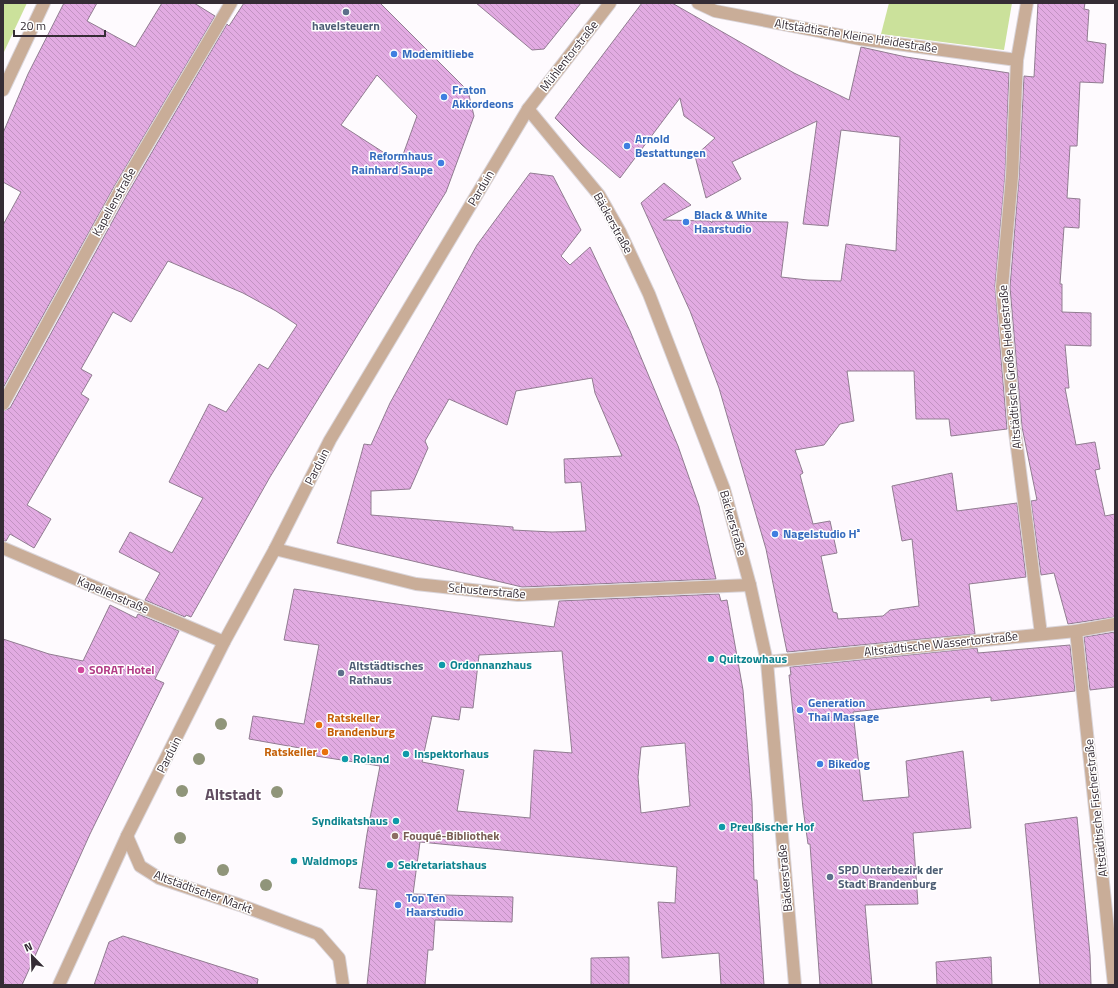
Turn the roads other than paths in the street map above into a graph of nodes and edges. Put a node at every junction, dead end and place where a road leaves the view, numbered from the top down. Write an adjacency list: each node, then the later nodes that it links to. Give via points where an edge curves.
1 (44, 3): 7 (street)
2 (231, 3): 9 (street, Kapellenstraße, via 121,189)
3 (610, 3): 8 (street, Mühlentorstraße)
4 (698, 3): 6 (street, Altstädtische Kleine Heidestraße, via 715,11 860,39)
5 (1027, 3): 6 (street, Altstädtische Große Heidestraße)
6 (1017, 60): 15 (street, Altstädtische Große Heidestraße, via 1012,176 1002,287 1015,432)
7 (3, 90)
8 (528, 109): 11 (street, Parduin, via 330,440); 12 (street, Bäckerstraße, via 599,196 620,232 649,294 724,489)
9 (3, 404)
10 (3, 548): 16 (street, Kapellenstraße)
11 (275, 550): 12 (street, Schusterstraße, via 416,584 518,595); 16 (street, Parduin)
12 (750, 585): 17 (street, Bäckerstraße)
13 (1115, 624): 14 (street, Altstädtische Wassertorstraße)
14 (1076, 631): 15 (street, Altstädtische Wassertorstraße); 22 (street, Altstädtische Fischerstraße)
15 (1041, 634): 17 (street, Altstädtische Wassertorstraße)
16 (224, 642): 18 (street, Parduin)
17 (766, 662): 21 (street, Bäckerstraße)
18 (128, 836): 19 (street); 20 (street, Altstädtischer Markt, via 140,866 159,878 318,934 339,958)
19 (59, 985)
20 (343, 985)
21 (794, 985)
22 (1114, 985)

